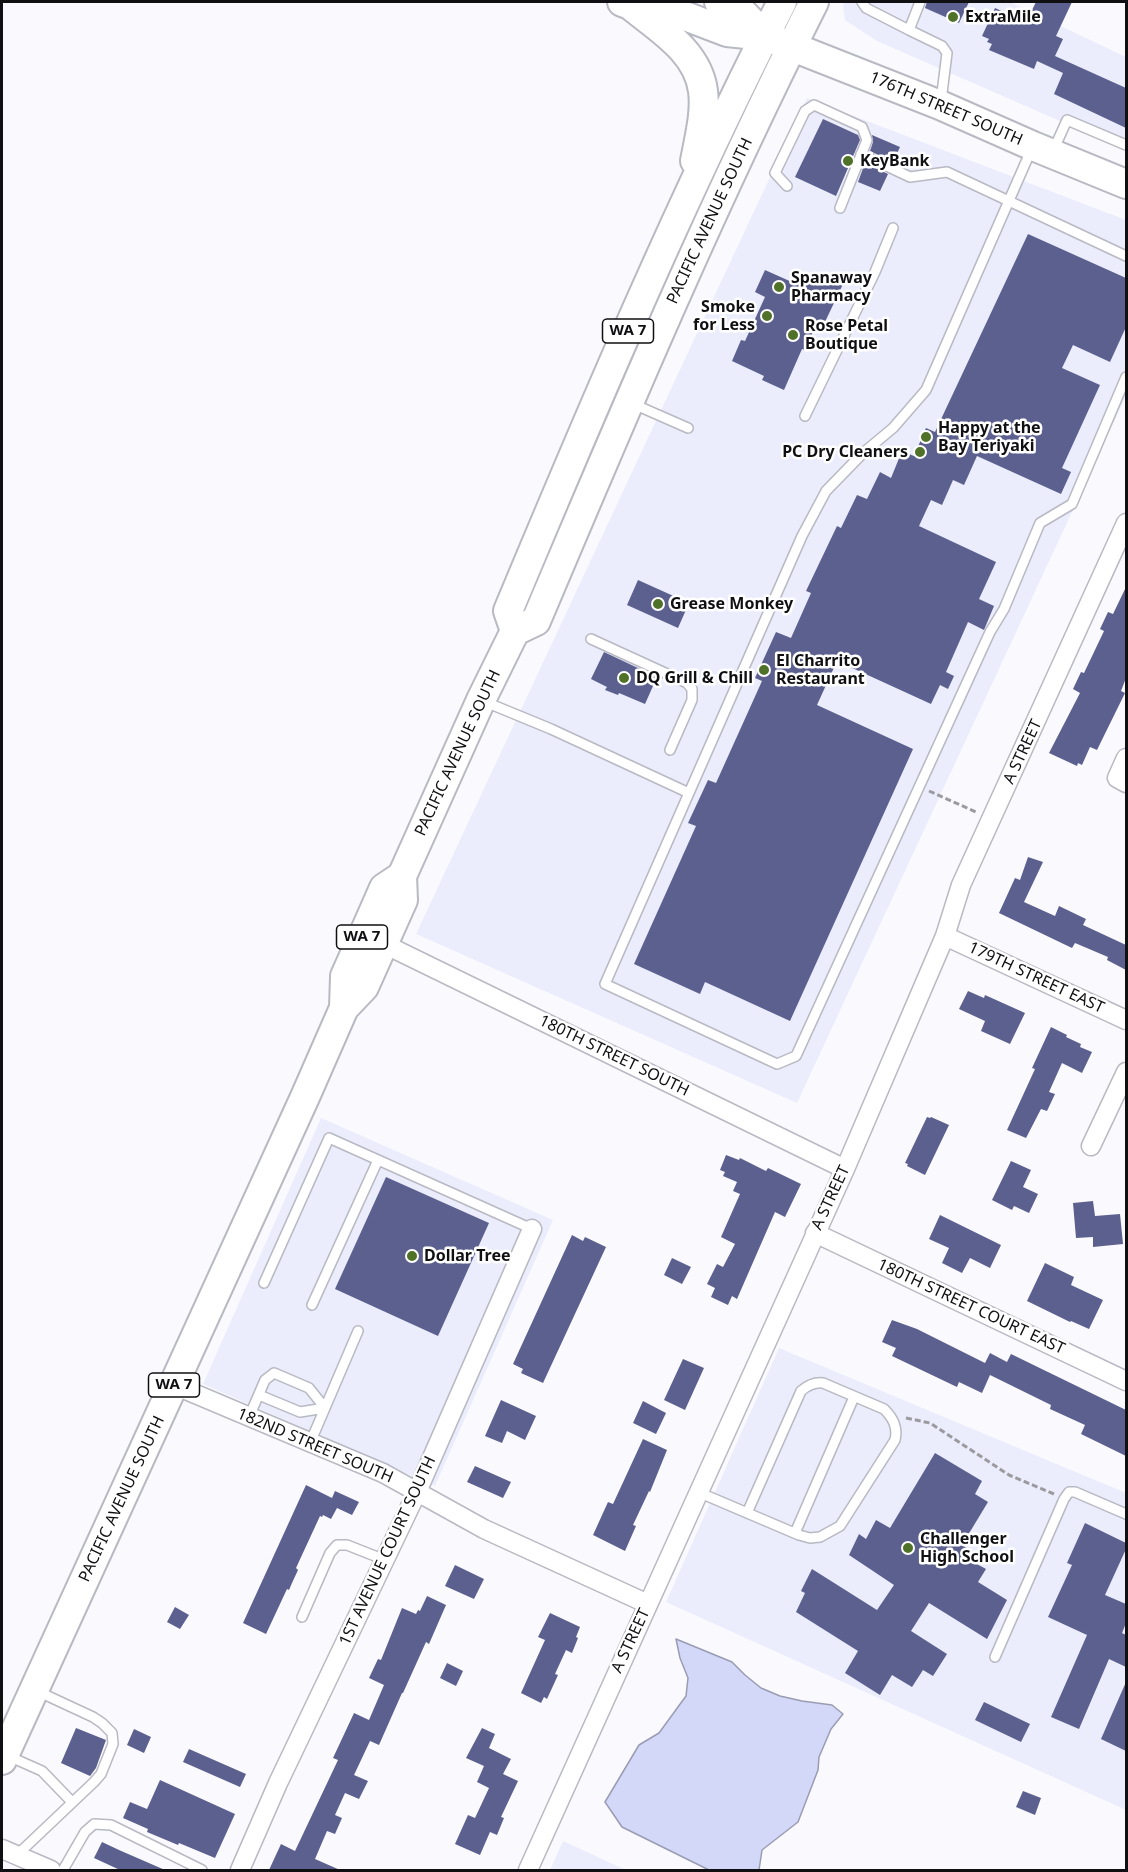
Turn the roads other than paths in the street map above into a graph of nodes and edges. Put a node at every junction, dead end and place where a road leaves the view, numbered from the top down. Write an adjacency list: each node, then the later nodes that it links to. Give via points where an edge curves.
1 (719, 2): 8 (main road, via 739,9)
2 (782, 2): 8 (main road, PACIFIC AVENUE SOUTH / WA 7)
3 (814, 2): 9 (main road, PACIFIC AVENUE SOUTH / WA 7)
4 (862, 2): 7 (lane, via 866,8)
5 (920, 2): 7 (lane)
6 (626, 3): 8 (main road, via 672,11 727,32); 16 (main road, via 682,47 700,77 703,109)
7 (909, 30): 10 (lane, via 948,53)
8 (765, 36): 9 (main road, 176TH STREET SOUTH); 16 (main road, PACIFIC AVENUE SOUTH / WA 7)
9 (791, 47): 10 (main road, 176TH STREET SOUTH); 22 (main road, PACIFIC AVENUE SOUTH / WA 7)
10 (940, 105): 12 (main road, 176TH STREET SOUTH)
11 (1126, 145): 12 (lane, via 1067,120)
12 (1042, 149): 14 (main road, 176TH STREET SOUTH); 17 (lane)
13 (861, 154): 15 (lane, via 867,140 862,127 810,106 775,174); 17 (lane, via 910,177 947,172); 18 (lane)
14 (1126, 184)
15 (787, 186)
16 (691, 192): 26 (main road, PACIFIC AVENUE SOUTH / WA 7, via 600,392 508,610)
17 (1008, 200): 20 (lane); 32 (lane, via 926,390 893,428 826,491 802,536)
18 (840, 208)
19 (893, 228): 23 (lane)
20 (1126, 256)
21 (1126, 377): 32 (lane, via 1072,504 1040,523 1004,609 796,1056 777,1064 604,984)
22 (629, 402): 24 (lane); 26 (main road, PACIFIC AVENUE SOUTH / WA 7, via 536,621)
23 (805, 416)
24 (688, 428)
25 (1126, 523): 34 (street, A STREET, via 962,885)
26 (515, 631): 28 (main road, PACIFIC AVENUE SOUTH / WA 7)
27 (591, 639): 29 (lane, via 687,683 692,689 692,700)
28 (481, 700): 32 (lane); 33 (main road, PACIFIC AVENUE SOUTH / WA 7)
29 (669, 750)
30 (1126, 758): 31 (street)
31 (1122, 781)
32 (689, 793)
33 (402, 876): 35 (main road, PACIFIC AVENUE SOUTH / WA 7, via 403,900); 36 (main road, PACIFIC AVENUE SOUTH / WA 7, via 384,888 357,948 345,976)
34 (945, 936): 37 (street, 179TH STREET EAST); 41 (street, A STREET)
35 (384, 944): 36 (main road, PACIFIC AVENUE SOUTH / WA 7, via 364,987); 41 (street, 180TH STREET SOUTH)
36 (344, 1008): 48 (main road, PACIFIC AVENUE SOUTH / WA 7)
37 (1126, 1020)
38 (1126, 1072): 39 (street)
39 (1091, 1146)
40 (378, 1160): 42 (lane); 44 (lane, via 329,1138); 45 (lane)
41 (845, 1168): 43 (street, A STREET)
42 (532, 1229): 54 (street, 1ST AVENUE COURT SOUTH)
43 (815, 1233): 47 (street, 180TH STREET COURT EAST); 55 (street, A STREET)
44 (264, 1283)
45 (312, 1305)
46 (358, 1331): 51 (lane)
47 (1126, 1381)
48 (174, 1385): 52 (street, 182ND STREET SOUTH); 63 (main road, PACIFIC AVENUE SOUTH / WA 7)
49 (259, 1395): 51 (lane, via 300,1412); 51 (lane, via 268,1376 276,1373 309,1388); 52 (lane)
50 (854, 1397): 56 (lane, via 823,1383 801,1391); 58 (lane); 58 (lane, via 890,1415 896,1426 895,1440 840,1526 820,1537)
51 (325, 1408): 53 (lane)
52 (249, 1417): 53 (street, 182ND STREET SOUTH)
53 (310, 1443): 54 (street, 182ND STREET SOUTH, via 383,1473)
54 (417, 1492): 59 (street, 1ST AVENUE COURT SOUTH); 60 (street, 182ND STREET SOUTH, via 484,1529)
55 (698, 1492): 56 (lane); 60 (street, A STREET)
56 (747, 1513): 58 (lane)
57 (1126, 1514): 62 (lane, via 1069,1492)
58 (795, 1533)
59 (385, 1560): 61 (lane, via 337,1545); 70 (street, 1ST AVENUE COURT SOUTH)
60 (648, 1604): 71 (street, A STREET)
61 (302, 1617)
62 (995, 1657)
63 (35, 1690): 64 (main road, PACIFIC AVENUE SOUTH / WA 7); 65 (lane, via 93,1717 112,1732 113,1744 101,1774)
64 (3, 1757): 65 (lane, via 42,1771)
65 (72, 1802): 66 (lane)
66 (9, 1852): 67 (street)
67 (51, 1870)
68 (63, 1870): 69 (lane, via 93,1824 111,1825)
69 (202, 1870)
70 (240, 1870)
71 (528, 1870)

